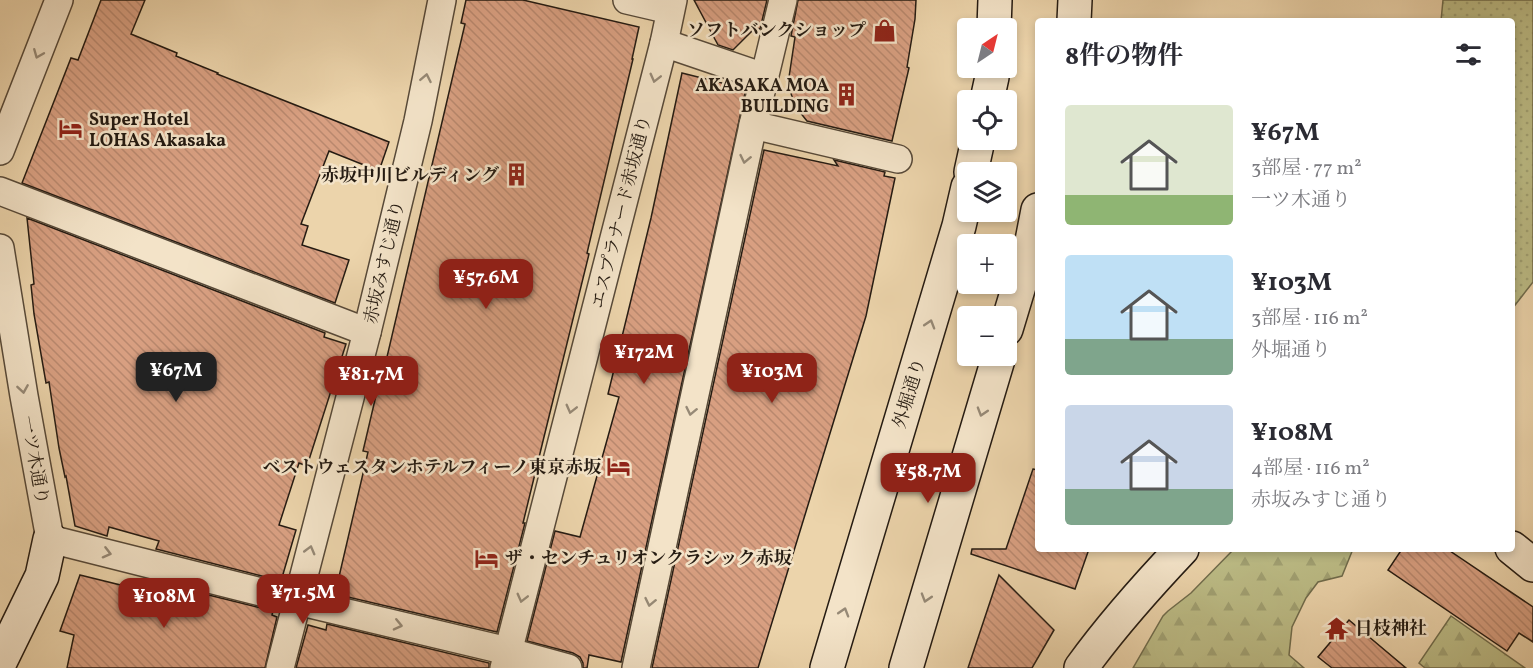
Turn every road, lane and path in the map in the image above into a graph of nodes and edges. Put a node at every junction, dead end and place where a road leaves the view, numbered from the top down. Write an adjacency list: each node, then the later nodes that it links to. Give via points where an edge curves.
1 (59, 0): 13 (street, one-way to 13)
2 (442, 0): 20 (street, 赤坂みすじ通り, one-way to 2)
3 (627, 0): 7 (street)
4 (783, 0): 11 (street)
5 (995, 0): 8 (main road)
6 (1075, 0): 9 (main road)
7 (671, 5): 10 (street, エスプラナード赤坂通り)
8 (994, 18)
9 (1074, 18)
10 (664, 43): 11 (street); 27 (street, エスプラナード赤坂通り, one-way to 27)
11 (764, 77): 12 (street)
12 (753, 125): 14 (street); 31 (street, one-way to 31)
13 (0, 152)
14 (898, 159)
15 (0, 191): 20 (street)
16 (960, 222): 32 (main road, 外堀通り, one-way to 16)
17 (1035, 225): 19 (main road)
18 (0, 248): 22 (street, 一ツ木通り, one-way to 22)
19 (1013, 306)
20 (367, 332): 26 (street, 赤坂みすじ通り, one-way to 20)
21 (996, 366): 33 (main road, one-way to 33)
22 (50, 539): 26 (street, one-way to 26); 28 (main road, 一ツ木通り, via 42,576)
23 (1515, 550): 25 (main road)
24 (1179, 552): 34 (main road, via 1138,595)
25 (1533, 565)
26 (297, 601): 27 (street, one-way to 27); 29 (street, 赤坂みすじ通り)
27 (507, 660): 30 (street)
28 (0, 662)
29 (280, 668)
30 (568, 668)
31 (636, 668)
32 (827, 668)
33 (906, 668)
34 (1081, 668)

